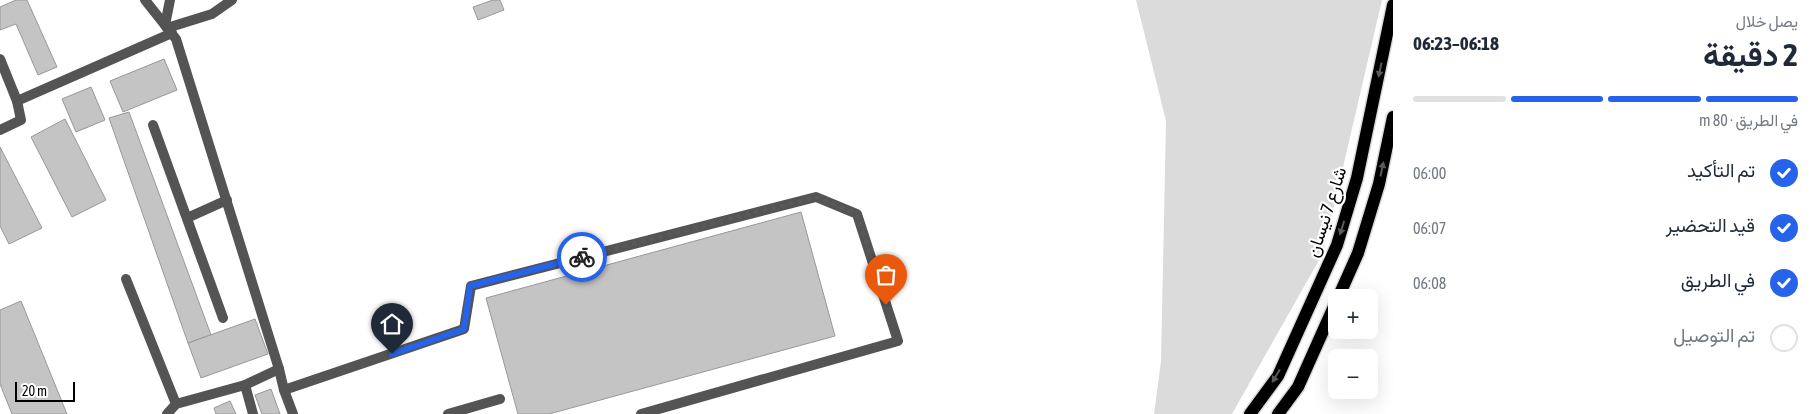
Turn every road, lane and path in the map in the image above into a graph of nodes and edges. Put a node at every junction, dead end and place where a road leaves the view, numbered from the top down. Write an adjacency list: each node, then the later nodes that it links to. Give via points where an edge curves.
1 (145, 0): 5 (street)
2 (170, 0): 5 (street)
3 (232, 0): 5 (street, via 212,14)
4 (1393, 5): 27 (main road, شارع 7 نيسان, one-way to 27, via 1358,178 1337,245 1278,376)
5 (168, 29): 7 (street); 11 (street, via 176,39)
6 (0, 59): 7 (street)
7 (17, 101): 10 (street, via 21,120)
8 (1393, 118): 14 (main road, one-way to 8, via 1358,253 1379,184)
9 (153, 124): 12 (street)
10 (0, 130)
11 (226, 200): 12 (street); 17 (street)
12 (187, 218): 15 (street)
13 (126, 279): 21 (street)
14 (1342, 289)
15 (223, 318)
16 (1328, 320): 28 (main road, via 1298,387)
17 (279, 369): 18 (street); 19 (street)
18 (244, 385): 21 (street); 23 (street)
19 (284, 390): 24 (street); 26 (street, via 464,329 470,286 816,197 857,214 898,341)
20 (500, 399): 25 (street)
21 (176, 404): 22 (street)
22 (167, 414)
23 (253, 414)
24 (293, 414)
25 (448, 414)
26 (641, 414)
27 (1250, 414)
28 (1278, 414)

